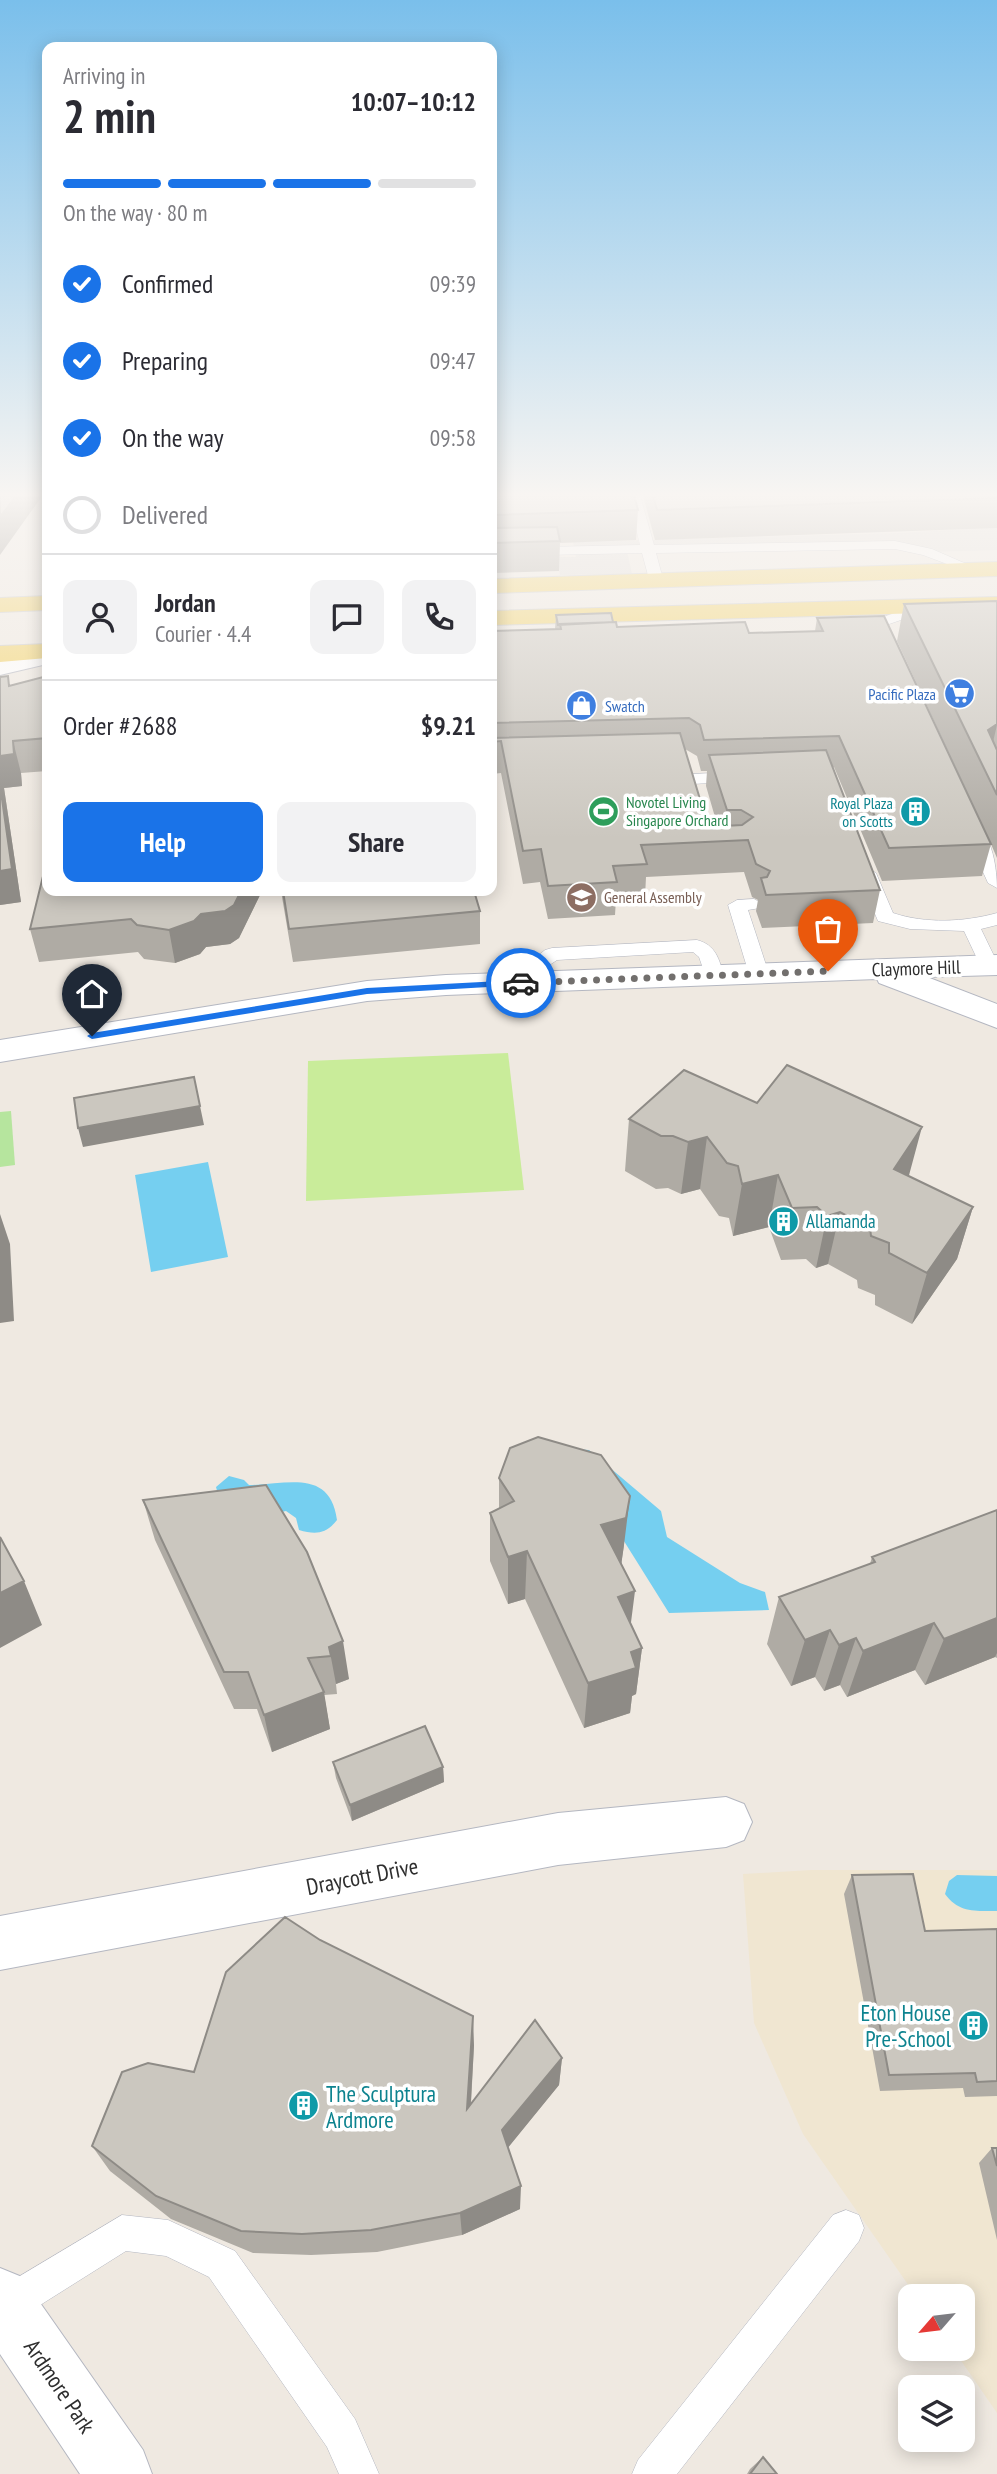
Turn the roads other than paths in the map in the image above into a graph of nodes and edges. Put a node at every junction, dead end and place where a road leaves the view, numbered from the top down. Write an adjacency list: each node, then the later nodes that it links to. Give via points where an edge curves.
1 (875, 607): 3 (main road)
2 (924, 607): 4 (lane, via 843,636)
3 (497, 618)
4 (884, 638)
5 (42, 651): 6 (main road)
6 (0, 654)
7 (42, 657): 8 (street)
8 (0, 667)
9 (747, 777): 10 (lane)
10 (693, 779)
11 (965, 813): 13 (lane)
12 (862, 861): 16 (lane, via 871,901 885,917 898,922)
13 (997, 883)
14 (746, 905): 19 (lane)
15 (997, 919): 16 (lane)
16 (970, 925): 17 (lane)
17 (993, 965): 18 (street, Claymore Hill)
18 (874, 970): 19 (street, Claymore Hill); 20 (street)
19 (759, 974): 21 (street, Claymore Hill, via 367,991)
20 (997, 1017)
21 (0, 1051)
22 (726, 1822): 23 (street, Draycott Drive, via 558,1839)
23 (0, 1942)
24 (846, 2228): 28 (lane)
25 (3, 2302): 26 (street, Ardmore Park); 27 (lane, via 122,2233 168,2238 222,2264 341,2433)
26 (119, 2474)
27 (359, 2474)
28 (652, 2474)

